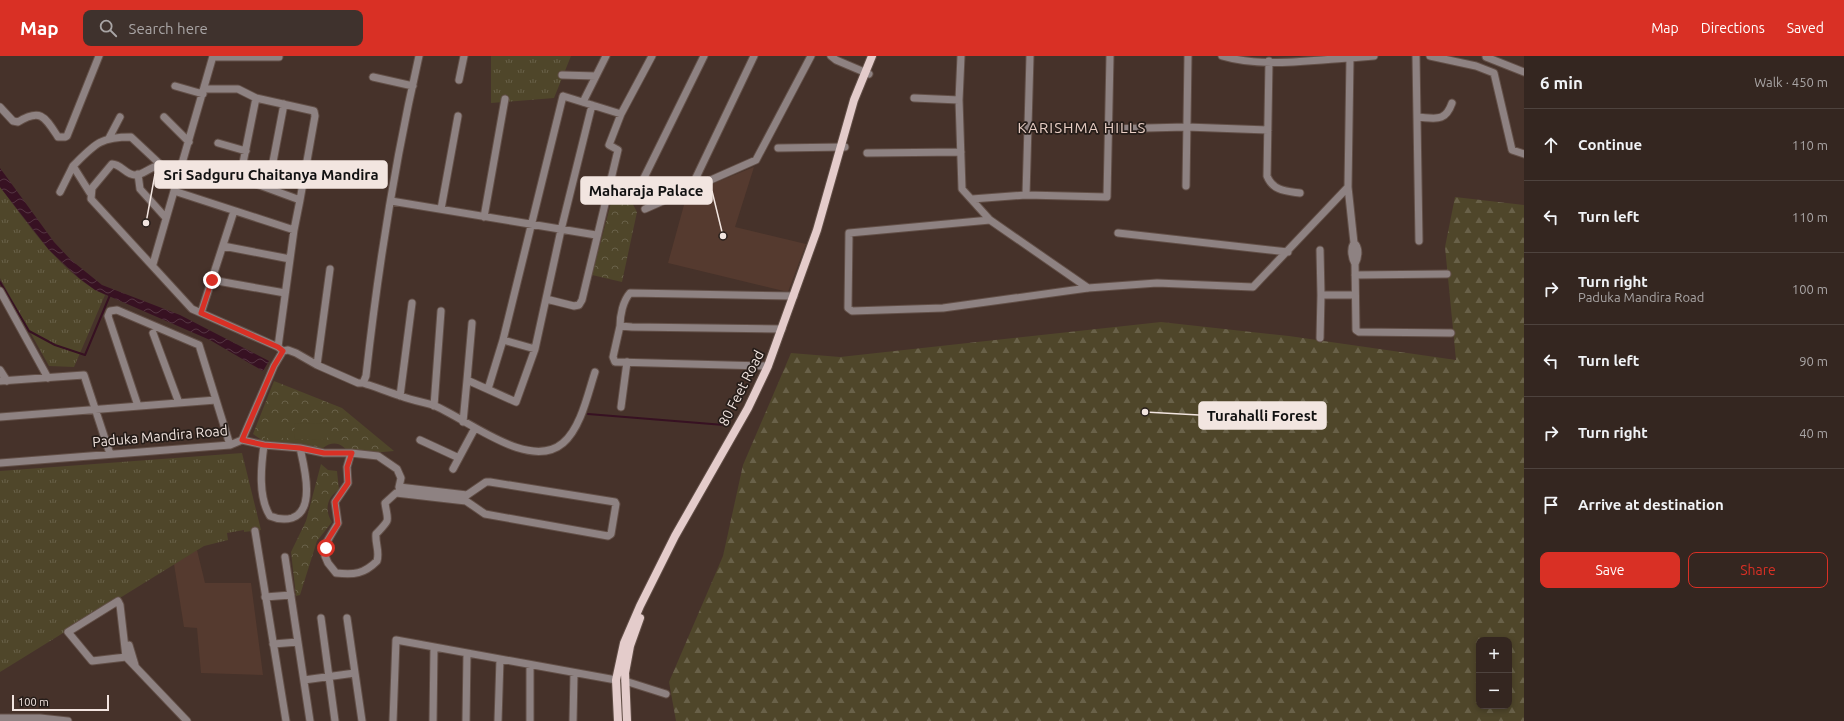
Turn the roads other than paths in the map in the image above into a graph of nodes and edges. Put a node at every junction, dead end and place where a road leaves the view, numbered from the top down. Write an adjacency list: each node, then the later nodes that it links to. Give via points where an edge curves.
1 (99, 56): 44 (street, via 67,136 58,136 42,116 13,121)
2 (213, 56): 22 (street); 35 (street)
3 (419, 56): 34 (street)
4 (464, 56): 32 (street)
5 (606, 56): 30 (street)
6 (652, 56): 45 (street)
7 (704, 56): 76 (street)
8 (754, 56): 71 (street)
9 (812, 56): 71 (street, via 756,160)
10 (831, 56): 27 (street)
11 (872, 56): 27 (main road, 80 Feet Road)
12 (878, 56): 27 (main road, 80 Feet Road)
13 (961, 56): 39 (street)
14 (1030, 56): 77 (street)
15 (1110, 56): 51 (street)
16 (1188, 56): 50 (street)
17 (1222, 56): 23 (street)
18 (1374, 56): 24 (street)
19 (1416, 56): 49 (street)
20 (1430, 56): 25 (street)
21 (1486, 56): 28 (street)
22 (279, 57)
23 (1236, 58): 26 (street)
24 (1350, 58): 26 (street); 69 (street)
25 (1453, 58): 61 (street, via 1494,73 1512,150)
26 (1269, 62): 52 (street)
27 (867, 72): 56 (main road, 80 Feet Road)
28 (1524, 72)
29 (562, 75): 30 (street)
30 (596, 76): 40 (street)
31 (373, 77): 34 (street)
32 (458, 80)
33 (175, 86): 35 (street)
34 (412, 86): 80 (street)
35 (204, 91): 36 (street, via 238,89); 54 (street)
36 (256, 98): 42 (street); 58 (street)
37 (914, 98): 39 (street)
38 (505, 99): 84 (street)
39 (960, 100): 59 (street)
40 (583, 102): 43 (street); 87 (street, via 563,96)
41 (1452, 103): 49 (street, via 1449,113 1444,117)
42 (284, 104): 70 (street); 79 (street, via 311,110 315,116)
43 (592, 105): 45 (street); 89 (street)
44 (0, 107)
45 (621, 114): 91 (street, via 609,144 618,150)
46 (164, 116): 54 (street)
47 (458, 116): 81 (street)
48 (120, 117): 53 (street)
49 (1417, 117): 92 (street)
50 (1186, 127): 51 (street); 52 (street); 68 (street)
51 (1108, 129): 77 (street, via 1107,197)
52 (1268, 130): 75 (street, via 1268,180 1273,187 1282,191)
53 (109, 138): 62 (street, via 92,147); 63 (street, via 132,137)
54 (189, 142): 67 (street)
55 (218, 143): 58 (street)
56 (843, 146): 57 (street); 107 (main road, 80 Feet Road); 155 (main road, 80 Feet Road, via 821,232 773,368)
57 (778, 148)
58 (246, 152): 66 (street)
59 (961, 152): 60 (street); 78 (street, via 962,189)
60 (867, 153)
61 (1524, 154)
62 (74, 166): 73 (street); 74 (street)
63 (162, 166): 65 (street); 67 (street)
64 (213, 169): 66 (street)
65 (138, 174): 74 (street, via 132,175 112,164); 85 (street, via 140,189)
66 (240, 178): 70 (street)
67 (178, 179): 72 (street)
68 (1186, 186)
69 (1348, 187): 95 (street); 100 (street, via 1354,243 1357,248)
70 (268, 188): 79 (street)
71 (692, 188): 82 (street)
72 (174, 191): 83 (street); 85 (street)
73 (60, 192)
74 (90, 193): 97 (street, via 91,199)
75 (1300, 193)
76 (636, 194)
77 (1026, 195): 78 (street)
78 (972, 199): 86 (street)
79 (300, 200): 88 (street)
80 (391, 200): 81 (street); 129 (street)
81 (441, 209): 84 (street)
82 (646, 209)
83 (234, 211): 88 (street); 93 (street)
84 (484, 217): 87 (street)
85 (166, 218): 97 (street)
86 (990, 220): 102 (street); 102 (street, via 849,232 848,308 852,311 943,308)
87 (530, 225): 89 (street); 118 (street)
88 (294, 230): 96 (street)
89 (561, 230): 91 (street); 108 (street)
90 (1118, 233): 95 (street)
91 (596, 235): 108 (street, via 579,305)
92 (1419, 241)
93 (222, 246): 96 (street); 101 (street)
94 (1320, 250): 105 (street)
95 (1288, 252): 102 (street, via 1253,287 1158,283)
96 (290, 259): 104 (street)
97 (153, 264): 111 (street, via 192,309)
98 (330, 269): 122 (street)
99 (1447, 274): 100 (street)
100 (1355, 275): 106 (street)
101 (212, 280): 104 (street); 111 (street)
102 (1088, 288)
103 (0, 291): 126 (street)
104 (286, 293): 120 (street)
105 (1321, 295): 106 (street); 117 (street)
106 (1355, 295): 115 (street, via 1356,330 1359,332)
107 (794, 296): 113 (street, via 630,293 626,298); 114 (main road, 80 Feet Road)
108 (546, 299): 119 (street)
109 (412, 303): 131 (street)
110 (441, 311): 135 (street)
111 (201, 313): 120 (street)
112 (472, 323): 127 (street)
113 (620, 326): 114 (street); 121 (street, via 614,360)
114 (782, 329): 123 (main road, 80 Feet Road)
115 (1451, 333)
116 (153, 334): 133 (street)
117 (1320, 338)
118 (503, 340): 119 (street); 130 (street)
119 (535, 348): 130 (street, via 516,402)
120 (280, 349): 122 (street, via 296,353); 141 (street, Paduka Mandira Road)
121 (627, 362): 123 (street); 136 (street)
122 (317, 365): 129 (street, via 358,384)
123 (768, 366): 155 (main road, 80 Feet Road, via 748,408 675,536)
124 (0, 370): 128 (street)
125 (595, 372): 140 (street, via 577,424 562,444 538,451 526,450 516,448)
126 (48, 378): 128 (street); 137 (street, via 84,375)
127 (467, 380): 130 (street); 139 (street)
128 (3, 381)
129 (364, 382): 131 (street)
130 (488, 389)
131 (400, 396): 135 (street)
132 (216, 400): 133 (street); 134 (street, via 199,345 113,310 108,316); 143 (street)
133 (179, 403): 134 (street)
134 (138, 406): 137 (street)
135 (434, 406): 139 (street)
136 (621, 407)
137 (96, 409): 138 (street); 147 (street)
138 (0, 417)
139 (463, 422): 140 (street)
140 (475, 428): 148 (street)
141 (242, 440): 143 (street, Paduka Mandira Road); 144 (street)
142 (420, 440): 148 (street)
143 (230, 445): 147 (street, Paduka Mandira Road)
144 (264, 445): 145 (street); 145 (street, via 262,475 265,504 270,516 284,519 298,515 306,498)
145 (300, 448): 146 (street, via 324,453)
146 (352, 453): 151 (street, via 378,456 397,469 401,478 399,487); 151 (street, via 347,467 348,483 335,502 338,524 325,545 328,563 336,573 354,575 377,561 379,550 375,540 376,534 388,521 385,503 396,493)
147 (110, 454): 149 (street, Paduka Mandira Road)
148 (459, 458): 150 (street)
149 (0, 463)
150 (453, 469)
151 (409, 491): 152 (street)
152 (450, 497): 152 (street, via 467,495 482,484 490,482 616,504 611,534 608,536 485,514 466,501)
153 (255, 532): 158 (street)
154 (286, 557): 156 (street)
155 (658, 576): 173 (main road, 80 Feet Road, via 640,606 624,643); 174 (main road, 80 Feet Road, via 630,646)
156 (291, 595): 158 (street); 161 (street)
157 (122, 596): 167 (street, via 130,652)
158 (265, 597): 162 (street)
159 (321, 618): 171 (street)
160 (346, 618): 169 (street)
161 (298, 642): 162 (street); 172 (street)
162 (273, 644): 179 (street)
163 (434, 647): 164 (street); 183 (street, via 396,640); 184 (street)
164 (467, 653): 166 (street); 185 (street)
165 (126, 657): 165 (street, via 118,601 68,632 92,661); 167 (street)
166 (500, 660): 168 (street); 186 (street)
167 (135, 665): 178 (street)
168 (530, 665): 170 (street); 187 (street)
169 (355, 673): 171 (street); 182 (street)
170 (574, 673): 173 (street); 188 (street)
171 (329, 676): 172 (street); 181 (street)
172 (304, 680): 180 (street)
173 (616, 680): 190 (main road, 80 Feet Road)
174 (625, 681): 175 (street); 191 (main road, 80 Feet Road)
175 (666, 694)
176 (0, 718): 177 (street)
177 (68, 721)
178 (187, 721)
179 (286, 721)
180 (310, 721)
181 (335, 721)
182 (362, 721)
183 (393, 721)
184 (433, 721)
185 (466, 721)
186 (498, 721)
187 (530, 721)
188 (573, 721)
189 (614, 721): 190 (street)
190 (618, 721)
191 (627, 721)

